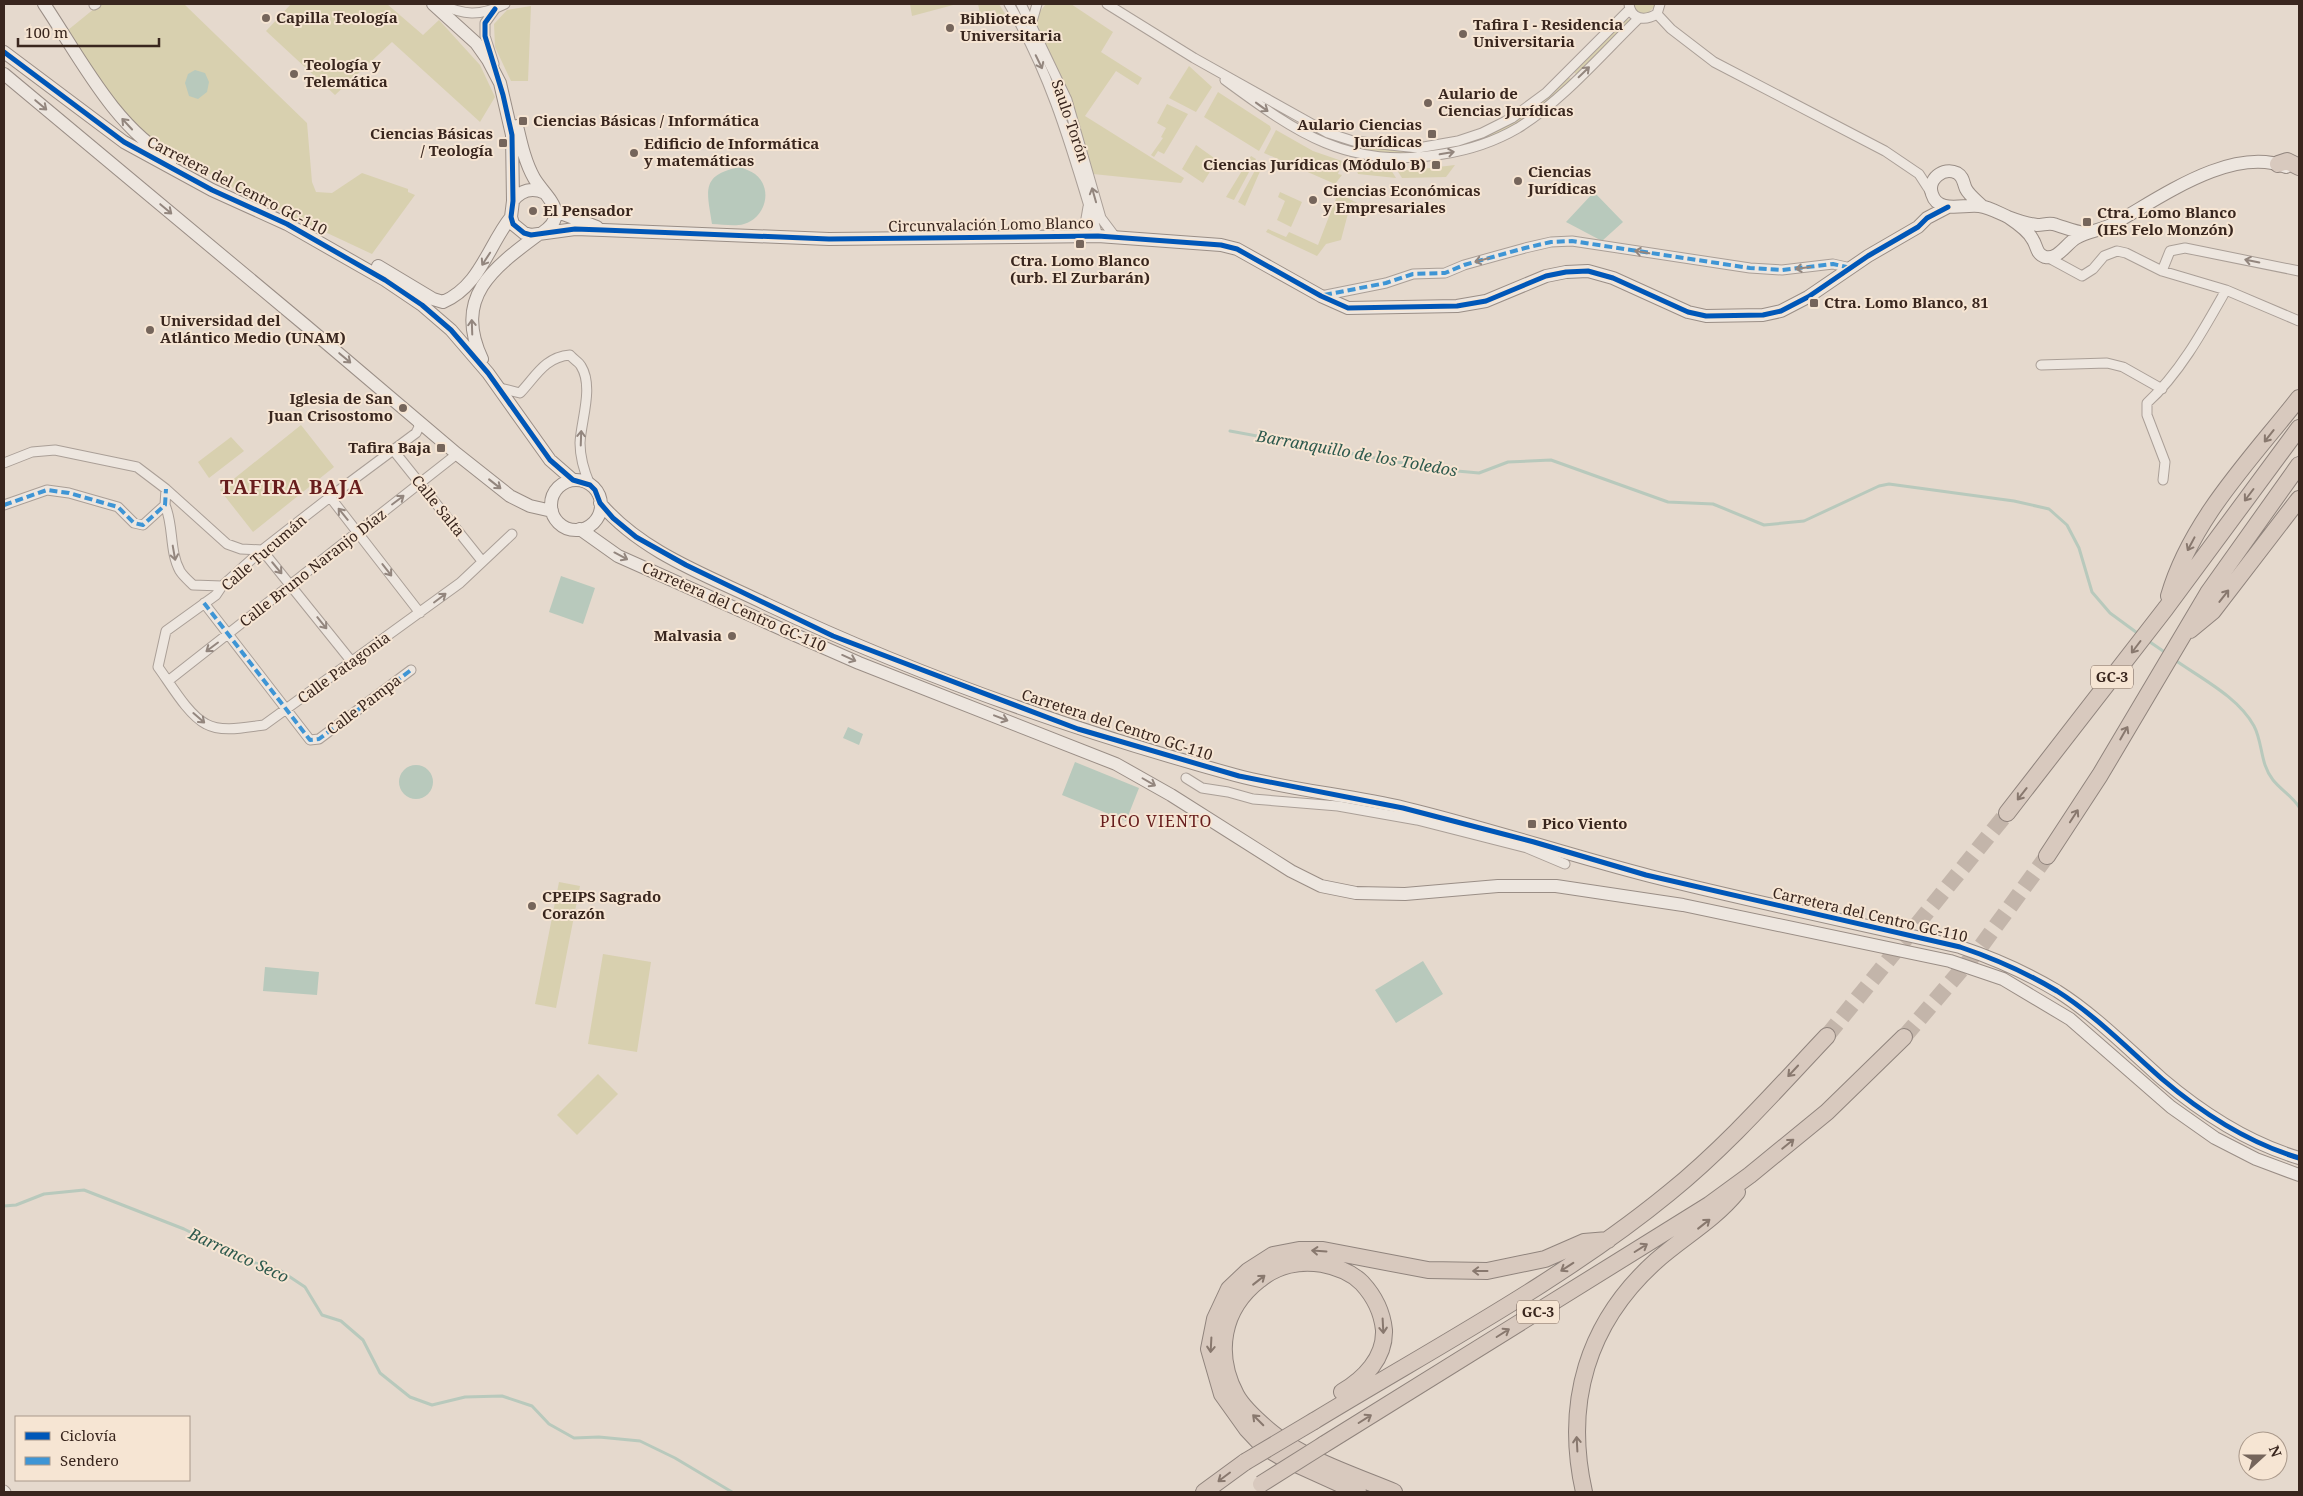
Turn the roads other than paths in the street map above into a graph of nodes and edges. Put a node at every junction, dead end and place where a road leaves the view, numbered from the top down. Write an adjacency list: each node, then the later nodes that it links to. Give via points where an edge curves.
1 (44, 4): 34 (main road, one-way to 1, via 140,138 112,108)
2 (433, 4): 18 (main road, via 476,43)
3 (439, 4): 11 (street, via 460,13)
4 (505, 4): 11 (street)
5 (1008, 4): 27 (street, Saulo Torón, one-way to 27, via 1044,71 1068,135)
6 (1021, 4): 14 (street, Saulo Torón)
7 (1038, 4): 14 (street)
8 (1107, 4): 16 (street)
9 (1660, 4): 12 (street)
10 (1629, 7): 13 (street); 16 (street, via 1546,93 1512,118 1482,133 1418,148 1352,141 1328,134)
11 (495, 9): 18 (street, via 485,23 485,29)
12 (1657, 14): 13 (street, via 1648,19); 22 (street, via 1714,62 1885,151)
13 (1638, 19): 16 (street, one-way to 13, via 1277,119 1323,143 1378,157 1417,158 1486,144 1518,128 1553,101)
14 (1031, 25): 40 (street, Saulo Torón, one-way to 14, via 1101,218 1066,100)
15 (4, 52): 34 (main road, Carretera del Centro GC-110, via 124,142 212,190)
16 (1194, 58)
17 (4, 74): 55 (main road, one-way to 55)
18 (502, 89): 24 (main road, via 534,178); 26 (main road, via 512,135)
19 (2278, 164): 20 (highway, via 2287,161); 21 (main road); 37 (main road, via 2253,162 2224,168 2177,187 2113,224)
20 (2299, 167)
21 (2299, 173)
22 (1919, 174): 23 (street); 25 (street)
23 (1938, 174): 25 (main road, via 1931,182); 28 (main road, via 1947,171 1957,173 1964,180 1966,190)
24 (545, 193): 26 (main road, via 527,190); 30 (main road)
25 (1932, 195): 29 (main road, via 1940,205); 33 (main road)
26 (513, 201): 31 (main road)
27 (1088, 204): 38 (street); 39 (street, Saulo Torón)
28 (1982, 206): 29 (main road); 32 (main road)
29 (1948, 207): 33 (main road, Circunvalación Lomo Blanco)
30 (556, 211): 35 (main road); 36 (main road, via 552,224)
31 (511, 217): 34 (main road, one-way to 34, via 500,230 488,258 469,282 453,297 442,302 335,242); 36 (main road, via 518,230 532,235)
32 (2008, 217): 37 (main road); 42 (main road, via 2026,231 2035,248)
33 (1927, 218): 43 (main road, Circunvalación Lomo Blanco, via 1918,227)
34 (286, 224): 51 (main road, Carretera del Centro GC-110, via 385,280 422,305 451,330)
35 (604, 230): 36 (main road, Circunvalación Lomo Blanco); 38 (main road, Circunvalación Lomo Blanco, via 829,240)
36 (540, 233): 51 (main road, one-way to 36, via 473,340 473,308 490,275)
37 (2086, 233): 41 (main road)
38 (1083, 236): 39 (main road, Circunvalación Lomo Blanco)
39 (1098, 236): 40 (main road, Circunvalación Lomo Blanco)
40 (1116, 238): 48 (main road, Circunvalación Lomo Blanco, via 1221,245 1237,249)
41 (2062, 249): 42 (main road, via 2056,256); 44 (street)
42 (2047, 257): 44 (street)
43 (1851, 268): 48 (street, one-way to 48, via 1834,264 1782,270 1750,268 1572,241 1551,242 1445,273 1413,274); 48 (main road, Circunvalación Lomo Blanco, via 1808,297 1781,311 1763,315 1706,316 1688,312 1613,278 1588,271 1546,276 1486,301 1457,306 1348,308)
44 (2070, 271): 45 (street, via 2082,276 2104,256 2117,251)
45 (2162, 271): 46 (street, one-way to 45, via 2185,248 2170,251); 47 (street)
46 (2299, 271)
47 (2226, 290): 49 (street); 53 (street)
48 (1321, 296)
49 (2299, 321)
50 (2041, 365): 53 (street, via 2107,363 2123,367)
51 (488, 373): 52 (main road, Carretera del Centro GC-110)
52 (500, 388): 61 (main road, Carretera del Centro GC-110, via 550,460); 64 (street, one-way to 52, via 582,466 581,428 586,376 581,365 570,355 558,356 547,363 520,393)
53 (2162, 389): 62 (street, via 2147,402 2147,414 2165,462)
54 (2299, 398): 80 (highway, one-way to 80, via 2204,521 2175,575)
55 (417, 419): 57 (street, Calle Tucumán, via 419,427 416,433); 58 (main road)
56 (2299, 428): 80 (highway, GC-3, one-way to 80)
57 (394, 451): 63 (street, Calle Salta); 66 (street, Calle Tucumán)
58 (457, 454): 63 (street, Calle Bruno Naranjo Díaz); 71 (main road, one-way to 71, via 510,496 530,506)
59 (4, 463): 65 (street, via 32,452 55,450 137,467)
60 (2299, 466): 83 (highway, GC-3, via 2248,535)
61 (573, 480): 64 (main road); 71 (main road, via 562,484 554,493)
62 (2163, 480)
63 (420, 484): 73 (street, Calle Bruno Naranjo Díaz, one-way to 63); 76 (street, Calle Salta)
64 (590, 485): 68 (main road)
65 (166, 489): 70 (street); 75 (street, via 227,544 241,549)
66 (330, 497): 73 (street, one-way to 66); 75 (street, Calle Tucumán)
67 (2299, 499): 83 (highway, one-way to 67, via 2213,611)
68 (600, 503): 72 (main road, via 595,520); 94 (main road, Carretera del Centro GC-110, via 636,537 686,565 833,636 1078,729 1239,776 1403,808 1662,879 1960,947 2002,961 2058,992 2164,1080 2233,1130)
69 (4, 505): 70 (street, via 47,490 69,493 118,507 134,523 144,525)
70 (165, 505): 78 (street, one-way to 78, via 171,519 174,556 180,572 193,585)
71 (552, 511): 72 (main road, via 560,524 573,530)
72 (580, 529): 96 (main road, Carretera del Centro GC-110, one-way to 96, via 618,556 795,635 1122,767 1321,886 1356,893 1395,894 1498,886 1556,886 1683,905 1950,961 2003,979 2070,1019 2171,1107 2216,1138 2256,1159)
73 (357, 532): 77 (street, Calle Bruno Naranjo Díaz); 81 (street, one-way to 81)
74 (512, 534): 76 (street, Calle Patagonia)
75 (262, 550): 77 (street, one-way to 77); 78 (street, Calle Tucumán)
76 (482, 562): 81 (street, Calle Patagonia, one-way to 76)
77 (291, 585): 82 (street, Calle Bruno Naranjo Díaz); 84 (street, one-way to 84)
78 (222, 586): 79 (street, Calle Tucumán)
79 (204, 603): 82 (street, Calle Pampa); 86 (street, Calle Tucumán, via 166,631 158,667)
80 (2166, 608): 89 (highway, GC-3, one-way to 89)
81 (420, 613): 84 (street, Calle Patagonia)
82 (228, 635): 86 (street, Calle Bruno Naranjo Díaz, one-way to 86); 87 (street, Calle Pampa)
83 (2177, 642): 90 (highway, GC-3, one-way to 83, via 2100,775)
84 (352, 662): 87 (street, Calle Patagonia)
85 (411, 670): 87 (street, Calle Pampa, via 319,739 310,740)
86 (168, 681): 87 (street, Calle Patagonia, one-way to 87, via 192,713 206,725 229,728 264,725)
87 (287, 709)
88 (1186, 778): 91 (street, via 1202,788 1253,799 1338,806 1417,820 1527,848)
89 (2007, 813)
90 (2047, 856)
91 (1565, 864)
92 (1826, 1036): 97 (highway, GC-3, one-way to 97, via 1727,1142)
93 (1904, 1037): 95 (highway, GC-3, one-way to 93, via 1827,1112)
94 (2299, 1158)
95 (1750, 1175): 100 (highway, GC-3, one-way to 95, bridge, via 1679,1225); 104 (highway, one-way to 95, via 1576,1435 1578,1399 1586,1364 1601,1327 1619,1300 1656,1262 1722,1210)
96 (2299, 1175)
97 (1608, 1240): 98 (highway, GC-3, one-way to 98, via 1531,1290); 99 (highway, one-way to 99, via 1584,1242 1545,1259 1488,1271 1428,1270 1323,1250 1299,1250 1273,1255 1248,1272 1229,1290 1215,1319 1209,1349 1222,1394 1247,1429 1264,1446 1283,1458)
98 (1312, 1416): 99 (highway, one-way to 98, via 1272,1434 1236,1396 1223,1350 1233,1307 1248,1288 1265,1274 1288,1264 1312,1262 1340,1268 1357,1278 1372,1294 1383,1315 1384,1339 1376,1361 1365,1376); 101 (highway, GC-3, one-way to 101, bridge)
99 (1341, 1478): 102 (highway); 103 (highway)
100 (1256, 1488)
101 (1204, 1492)
102 (1358, 1492)
103 (1394, 1492)
104 (1584, 1492)

